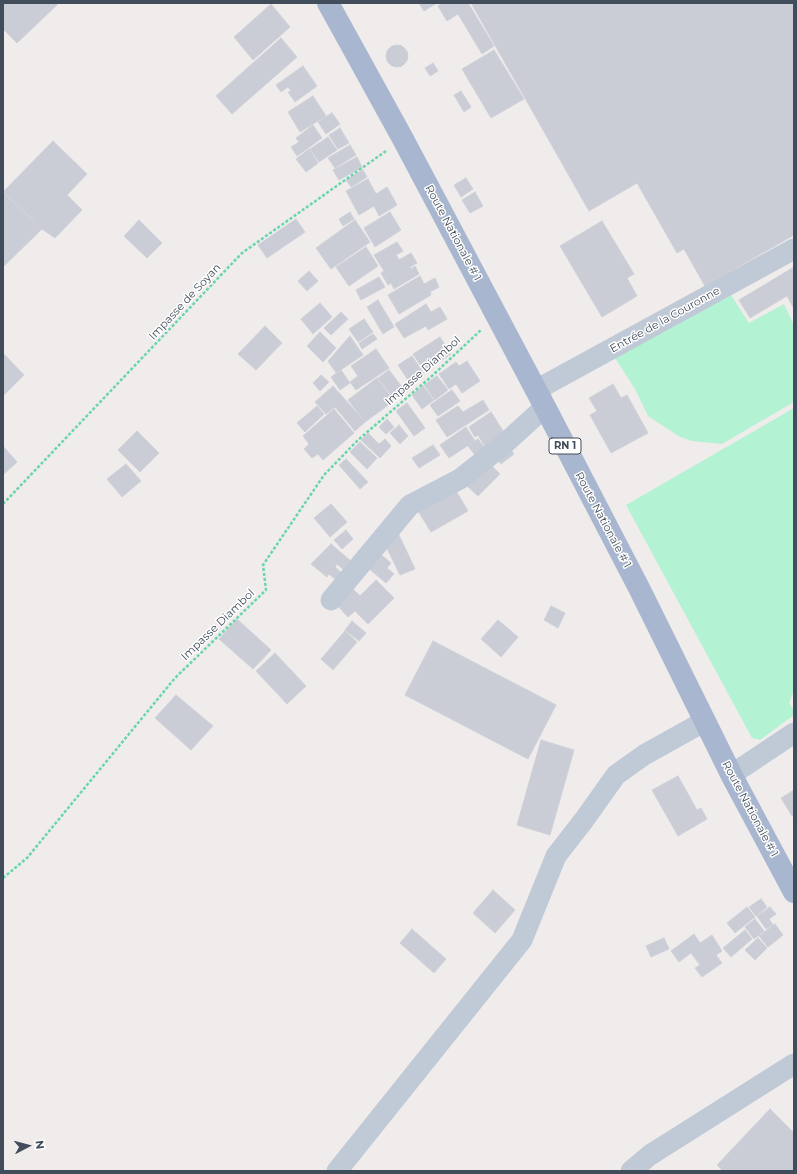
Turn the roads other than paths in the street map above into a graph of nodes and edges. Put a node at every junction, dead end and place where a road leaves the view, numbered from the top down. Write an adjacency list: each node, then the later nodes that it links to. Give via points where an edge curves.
1 (332, 5): 3 (main road, Route Nationale # 1 / RN 1)
2 (794, 249): 3 (street, Entrée de la Couronne)
3 (540, 399): 4 (street, Entrée de la Couronne, via 502,446 460,479 410,505); 5 (main road, Route Nationale # 1 / RN 1)
4 (331, 600)
5 (705, 721): 7 (main road, Route Nationale # 1 / RN 1); 10 (street, via 644,755 616,775 556,856 522,940)
6 (794, 733): 7 (street)
7 (732, 775): 8 (main road, Route Nationale # 1 / RN 1)
8 (794, 892)
9 (794, 1064): 11 (street, via 650,1154)
10 (337, 1171)
11 (631, 1171)

